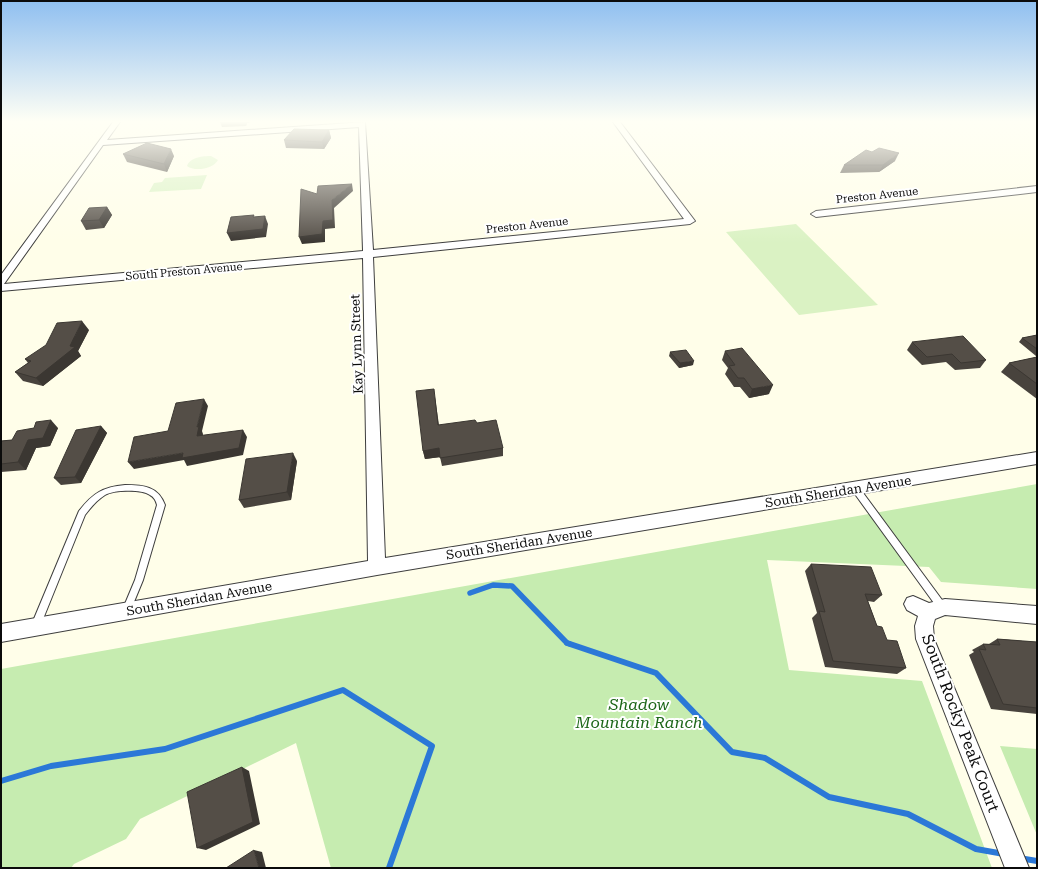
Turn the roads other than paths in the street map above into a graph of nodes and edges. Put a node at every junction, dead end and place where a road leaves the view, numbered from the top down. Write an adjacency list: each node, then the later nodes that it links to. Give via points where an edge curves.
1 (88, 163): 7 (street)
2 (364, 163): 6 (street, Kay Lynn Street)
3 (647, 163): 6 (street, Preston Avenue, via 690,221)
4 (1037, 189): 5 (street, Preston Avenue)
5 (816, 214)
6 (368, 254): 8 (street, South Preston Avenue); 11 (street, Kay Lynn Street)
7 (1, 282)
8 (1, 288)
9 (1037, 458): 10 (street, South Sheridan Avenue)
10 (855, 488): 11 (street, South Sheridan Avenue); 12 (lane)
11 (377, 566): 13 (street, South Sheridan Avenue)
12 (928, 608): 14 (street); 17 (street, South Rocky Peak Court, via 924,621 925,639)
13 (126, 611): 15 (street, South Sheridan Avenue); 15 (lane, via 139,580 161,505 157,496 148,489 125,488 105,491 82,512)
14 (1037, 615)
15 (36, 627): 16 (street, South Sheridan Avenue)
16 (1, 633)
17 (1017, 868)

